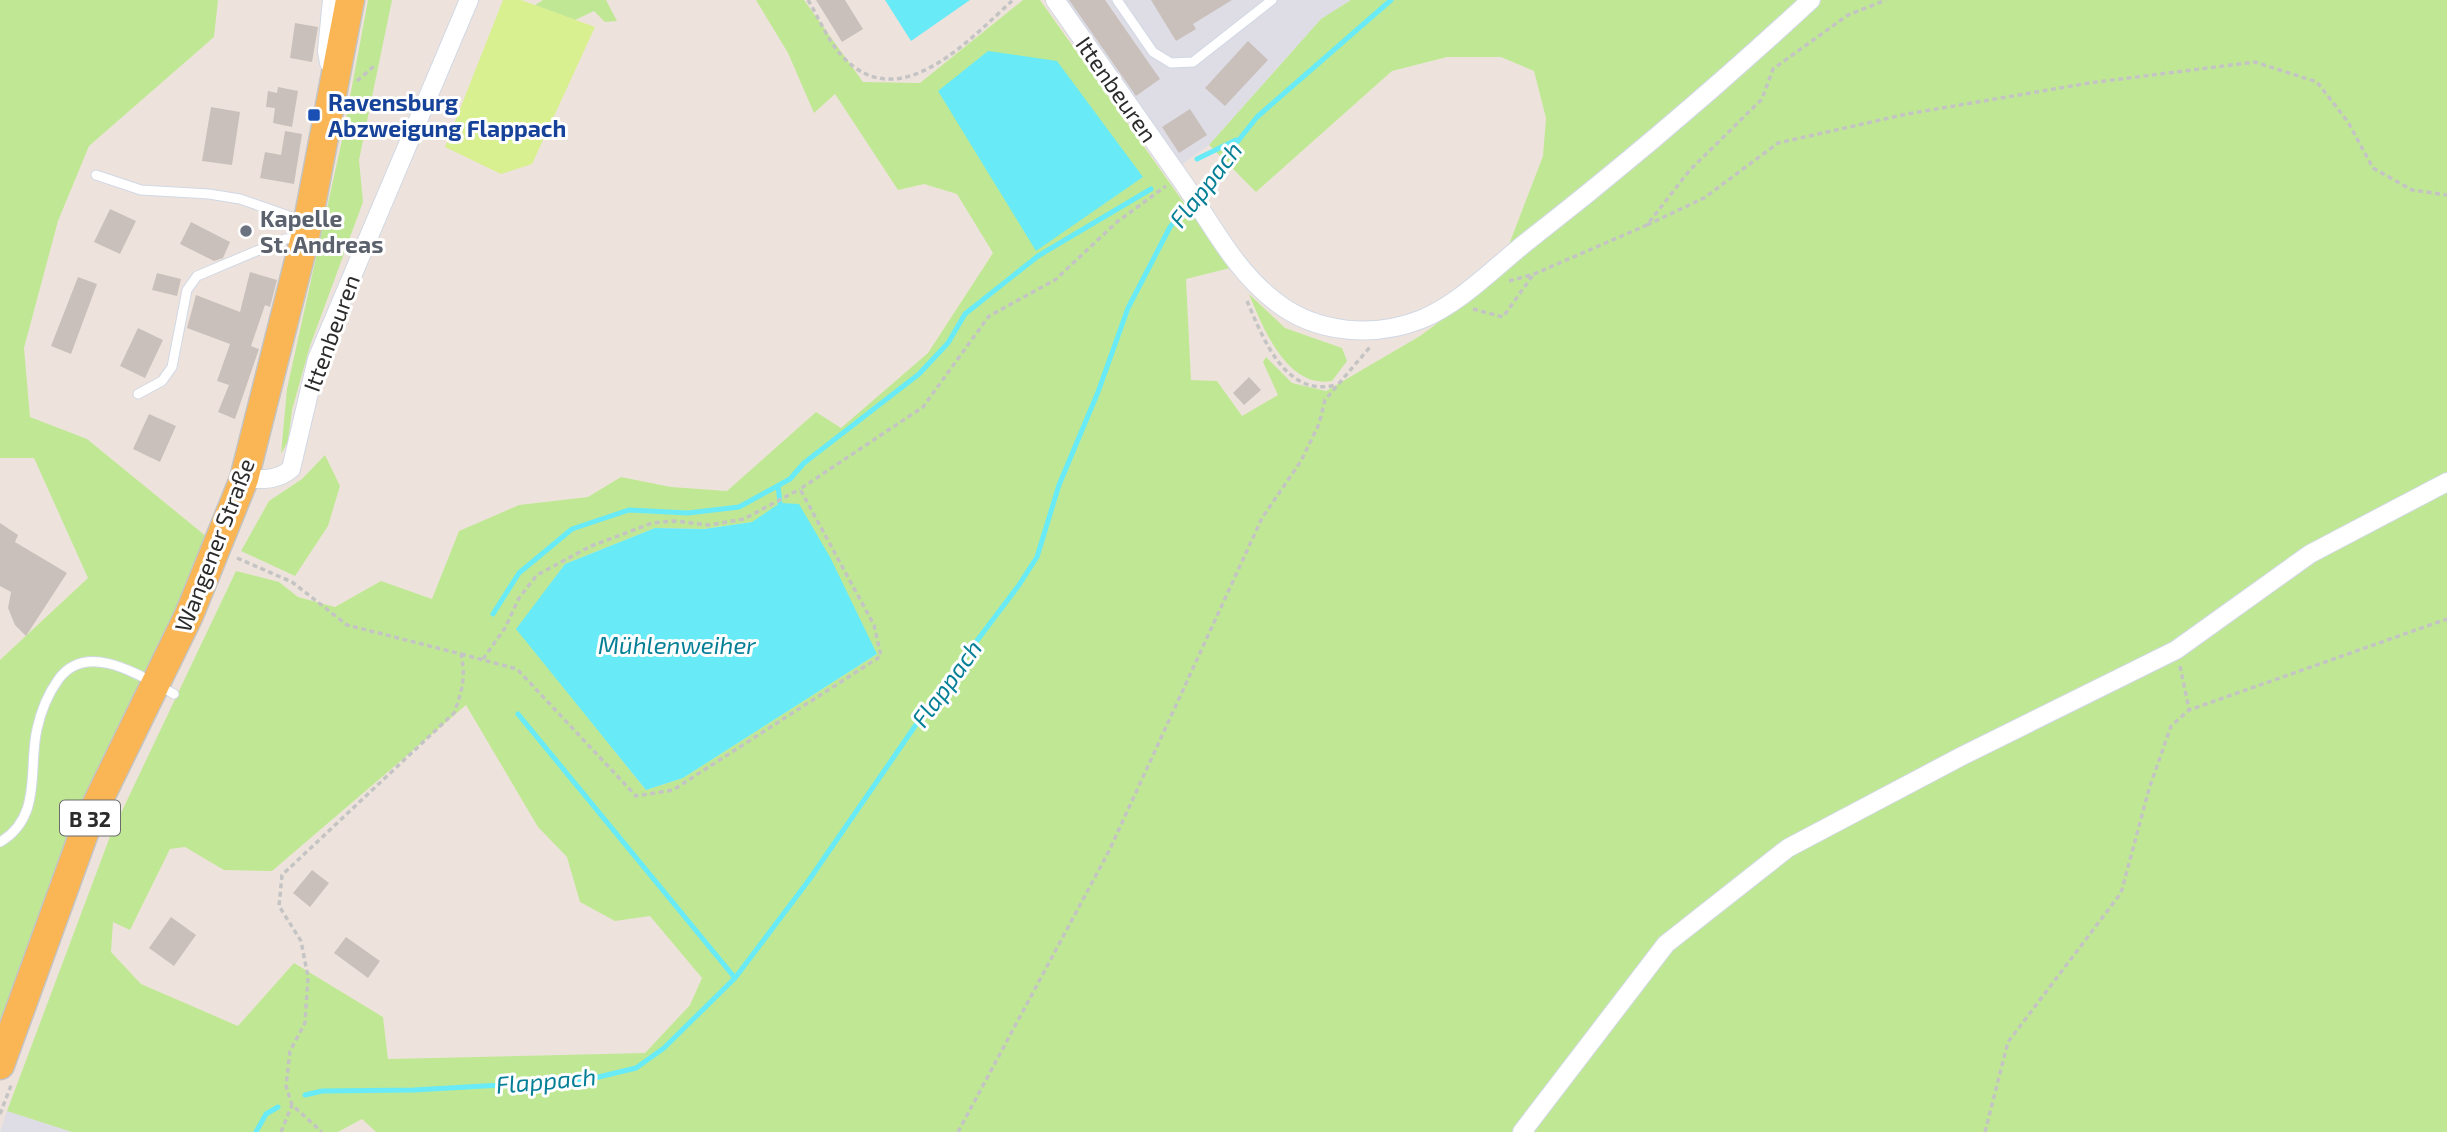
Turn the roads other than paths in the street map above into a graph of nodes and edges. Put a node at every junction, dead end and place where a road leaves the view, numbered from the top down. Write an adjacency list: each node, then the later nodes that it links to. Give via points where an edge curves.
1 (331, 0): 8 (street, via 327,51)
2 (350, 0): 8 (main road, Wangener Straße / B 32)
3 (469, 0): 12 (street, Ittenbeuren, via 317,359 291,469 270,479)
4 (1055, 0): 7 (street, Ittenbeuren, via 1242,273 1279,304 1321,326 1370,330 1425,318 1448,303 1582,198)
5 (1117, 0): 6 (lane, via 1153,52 1171,63 1194,62)
6 (1272, 0)
7 (1811, 0)
8 (334, 87): 10 (main road, Wangener Straße / B 32)
9 (96, 175): 10 (lane, via 141,191 240,200)
10 (306, 230): 11 (lane, via 197,276 187,290 172,367 162,382); 12 (main road, Wangener Straße / B 32)
11 (138, 394)
12 (244, 479): 14 (main road, Wangener Straße / B 32)
13 (2447, 482): 17 (street, via 2310,554 2176,650 1788,848 1666,944)
14 (165, 690): 15 (lane, via 104,662 80,662 64,672 49,692 36,731 29,807); 16 (main road, Wangener Straße / B 32, via 88,822)
15 (0, 842)
16 (7, 1070)
17 (1522, 1132)

